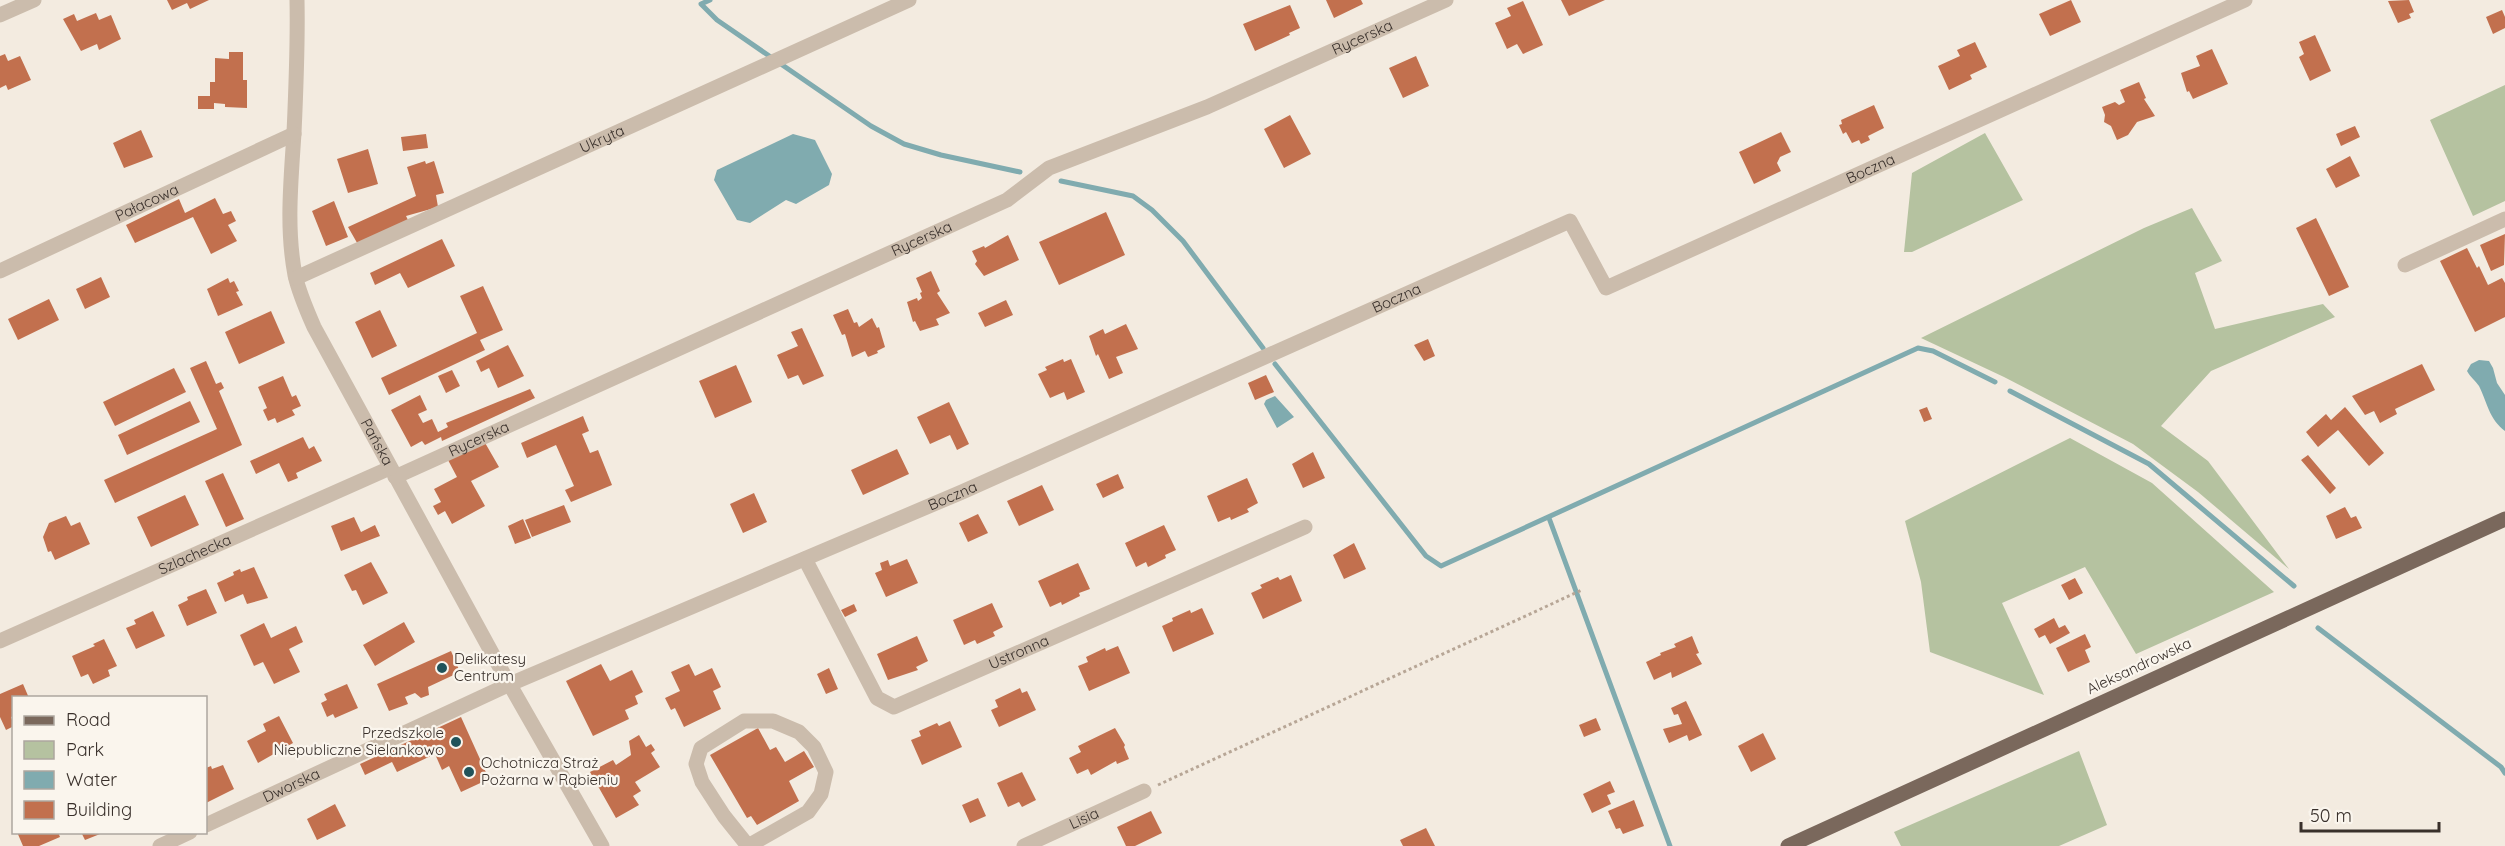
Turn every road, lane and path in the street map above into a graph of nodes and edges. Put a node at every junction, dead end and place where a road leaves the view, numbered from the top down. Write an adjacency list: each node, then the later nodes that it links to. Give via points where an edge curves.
1 (34, 0): 6 (street)
2 (297, 0): 7 (street, Pańska)
3 (909, 0): 11 (street, Ukryta)
4 (1446, 0): 12 (street, Rycerska, via 1207,107 1049,168 1007,200)
5 (2244, 0): 15 (street, Boczna, via 1606,288 1570,221)
6 (0, 15)
7 (294, 134): 10 (street, Pałacowa); 11 (street, Pańska, via 289,210)
8 (2505, 219): 9 (street)
9 (2405, 265)
10 (0, 271)
11 (296, 279): 12 (street, Pańska, via 314,327)
12 (392, 473): 17 (street, Szlachecka); 18 (street, Pańska)
13 (2505, 519): 26 (main road, Aleksandrowska)
14 (1305, 527): 15 (street, Ustronna, via 894,707 877,698)
15 (805, 559): 18 (street, Boczna)
16 (1582, 590): 19 (path)
17 (0, 641)
18 (510, 684): 20 (street, Dworska); 23 (street, Pańska)
19 (1144, 791): 25 (street, Lisia)
20 (207, 825)
21 (186, 834): 22 (street)
22 (160, 846)
23 (602, 846)
24 (748, 846): 24 (street, via 707,791 696,764 701,748 744,721 773,721 799,732 814,747 826,772 821,794 808,812)
25 (1024, 846)
26 (1788, 846)

